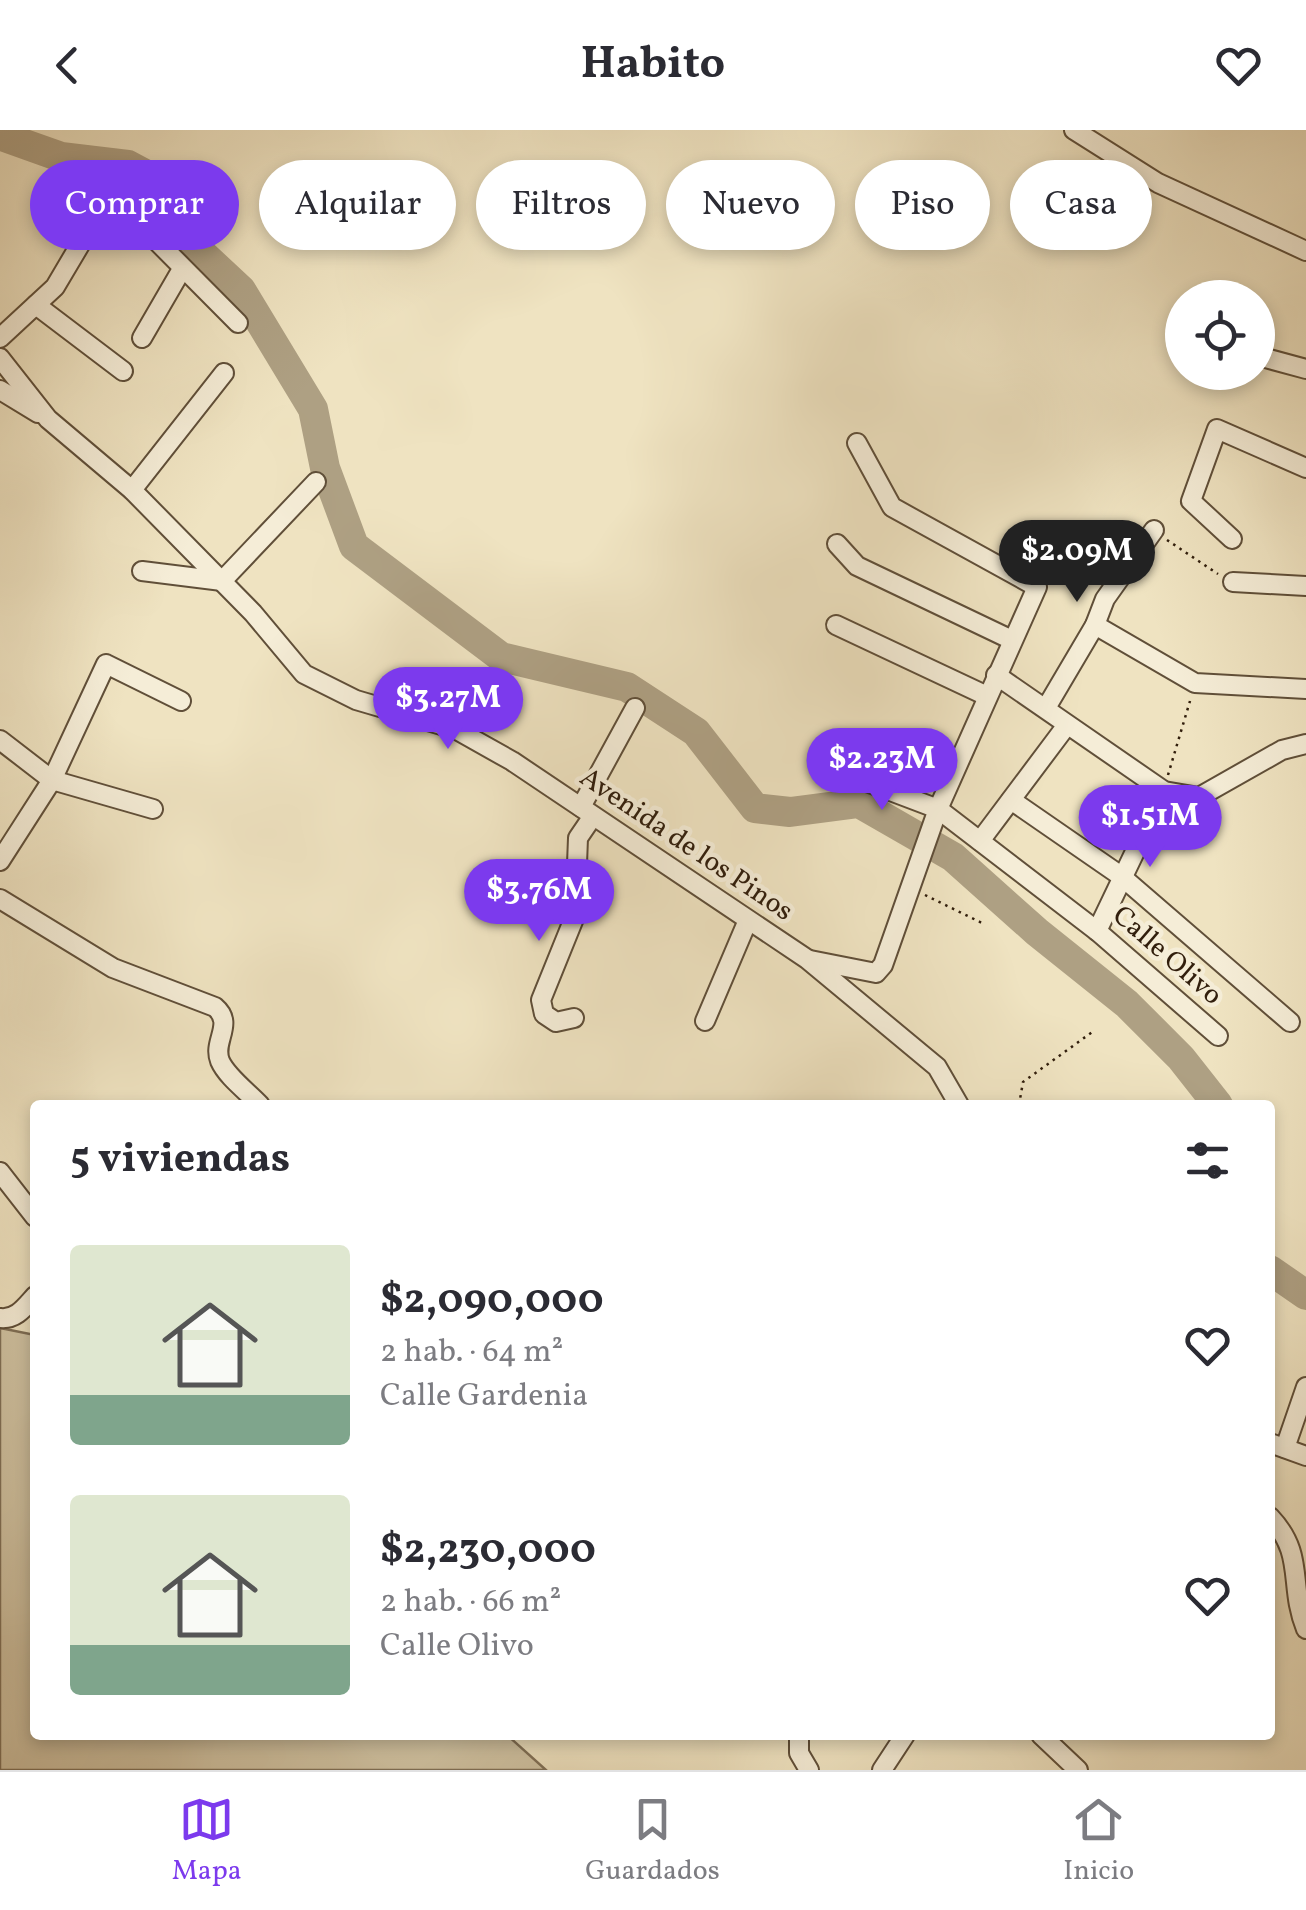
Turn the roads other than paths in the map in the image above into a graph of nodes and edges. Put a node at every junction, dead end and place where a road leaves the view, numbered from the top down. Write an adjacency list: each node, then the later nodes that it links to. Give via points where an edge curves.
1 (1074, 130): 2 (street, via 1158,183)
2 (1306, 251)
3 (182, 269): 4 (street, via 110,194 55,287); 5 (street); 7 (street)
4 (36, 305): 6 (street); 11 (street)
5 (238, 323)
6 (0, 338)
7 (142, 338)
8 (0, 358): 14 (street, Avenida de los Pinos)
9 (1275, 361): 10 (street)
10 (1306, 369)
11 (123, 370)
12 (224, 373): 18 (street)
13 (0, 390): 14 (street)
14 (48, 419): 18 (street, Avenida de los Pinos)
15 (857, 443): 28 (street, via 892,507 1037,588)
16 (1305, 464): 20 (street, via 1217,429 1191,501)
17 (316, 482): 23 (street)
18 (132, 490): 23 (street, Avenida de los Pinos)
19 (1154, 530): 26 (street)
20 (1232, 539)
21 (837, 544): 28 (street, via 857,566)
22 (142, 571): 23 (street)
23 (222, 581): 44 (street, Avenida de los Pinos, via 304,674 356,700 455,729)
24 (1233, 582): 25 (street)
25 (1306, 586)
26 (1095, 624): 30 (street, via 1195,684); 34 (street)
27 (836, 625): 31 (street)
28 (1012, 640): 29 (street)
29 (996, 675): 31 (street); 34 (street)
30 (1306, 689)
31 (987, 696): 42 (street)
32 (181, 700): 39 (street, via 106,664)
33 (635, 708): 44 (street)
34 (1046, 708): 35 (street)
35 (1067, 725): 40 (street); 41 (street)
36 (0, 740): 39 (street)
37 (1306, 744): 40 (street, via 1282,750 1199,796)
38 (843, 773): 42 (street, Calle Olivo)
39 (52, 780): 43 (street); 46 (street)
40 (1164, 791): 47 (street)
41 (1011, 800): 45 (street); 47 (street)
42 (939, 806): 45 (street, Calle Olivo); 51 (street, via 883,965 876,973)
43 (152, 809)
44 (587, 811): 49 (street, Avenida de los Pinos); 52 (street, via 578,838 574,916 541,1000 544,1014 556,1022)
45 (980, 841): 50 (street, Calle Olivo)
46 (0, 861)
47 (1121, 876): 50 (street); 54 (street)
48 (0, 899): 56 (street, via 113,968 215,1008 225,1021 221,1064)
49 (748, 920): 51 (street, Avenida de los Pinos); 53 (street)
50 (1097, 931): 55 (street, Calle Olivo)
51 (808, 959): 57 (street, Avenida de los Pinos, via 936,1067)
52 (574, 1018)
53 (705, 1022)
54 (1290, 1022)
55 (1218, 1036)
56 (255, 1100)
57 (956, 1100)
58 (0, 1172): 59 (street)
59 (30, 1210)
60 (30, 1301): 61 (street)
61 (4, 1318)
62 (1306, 1387): 63 (street)
63 (1277, 1445): 64 (street)
64 (1306, 1456)
65 (1275, 1521): 66 (street)
66 (1302, 1551): 67 (street)
67 (1306, 1629)
68 (799, 1740): 71 (street)
69 (902, 1740): 72 (street)
70 (1045, 1740): 73 (street)
71 (809, 1770)
72 (882, 1770)
73 (1078, 1770)

